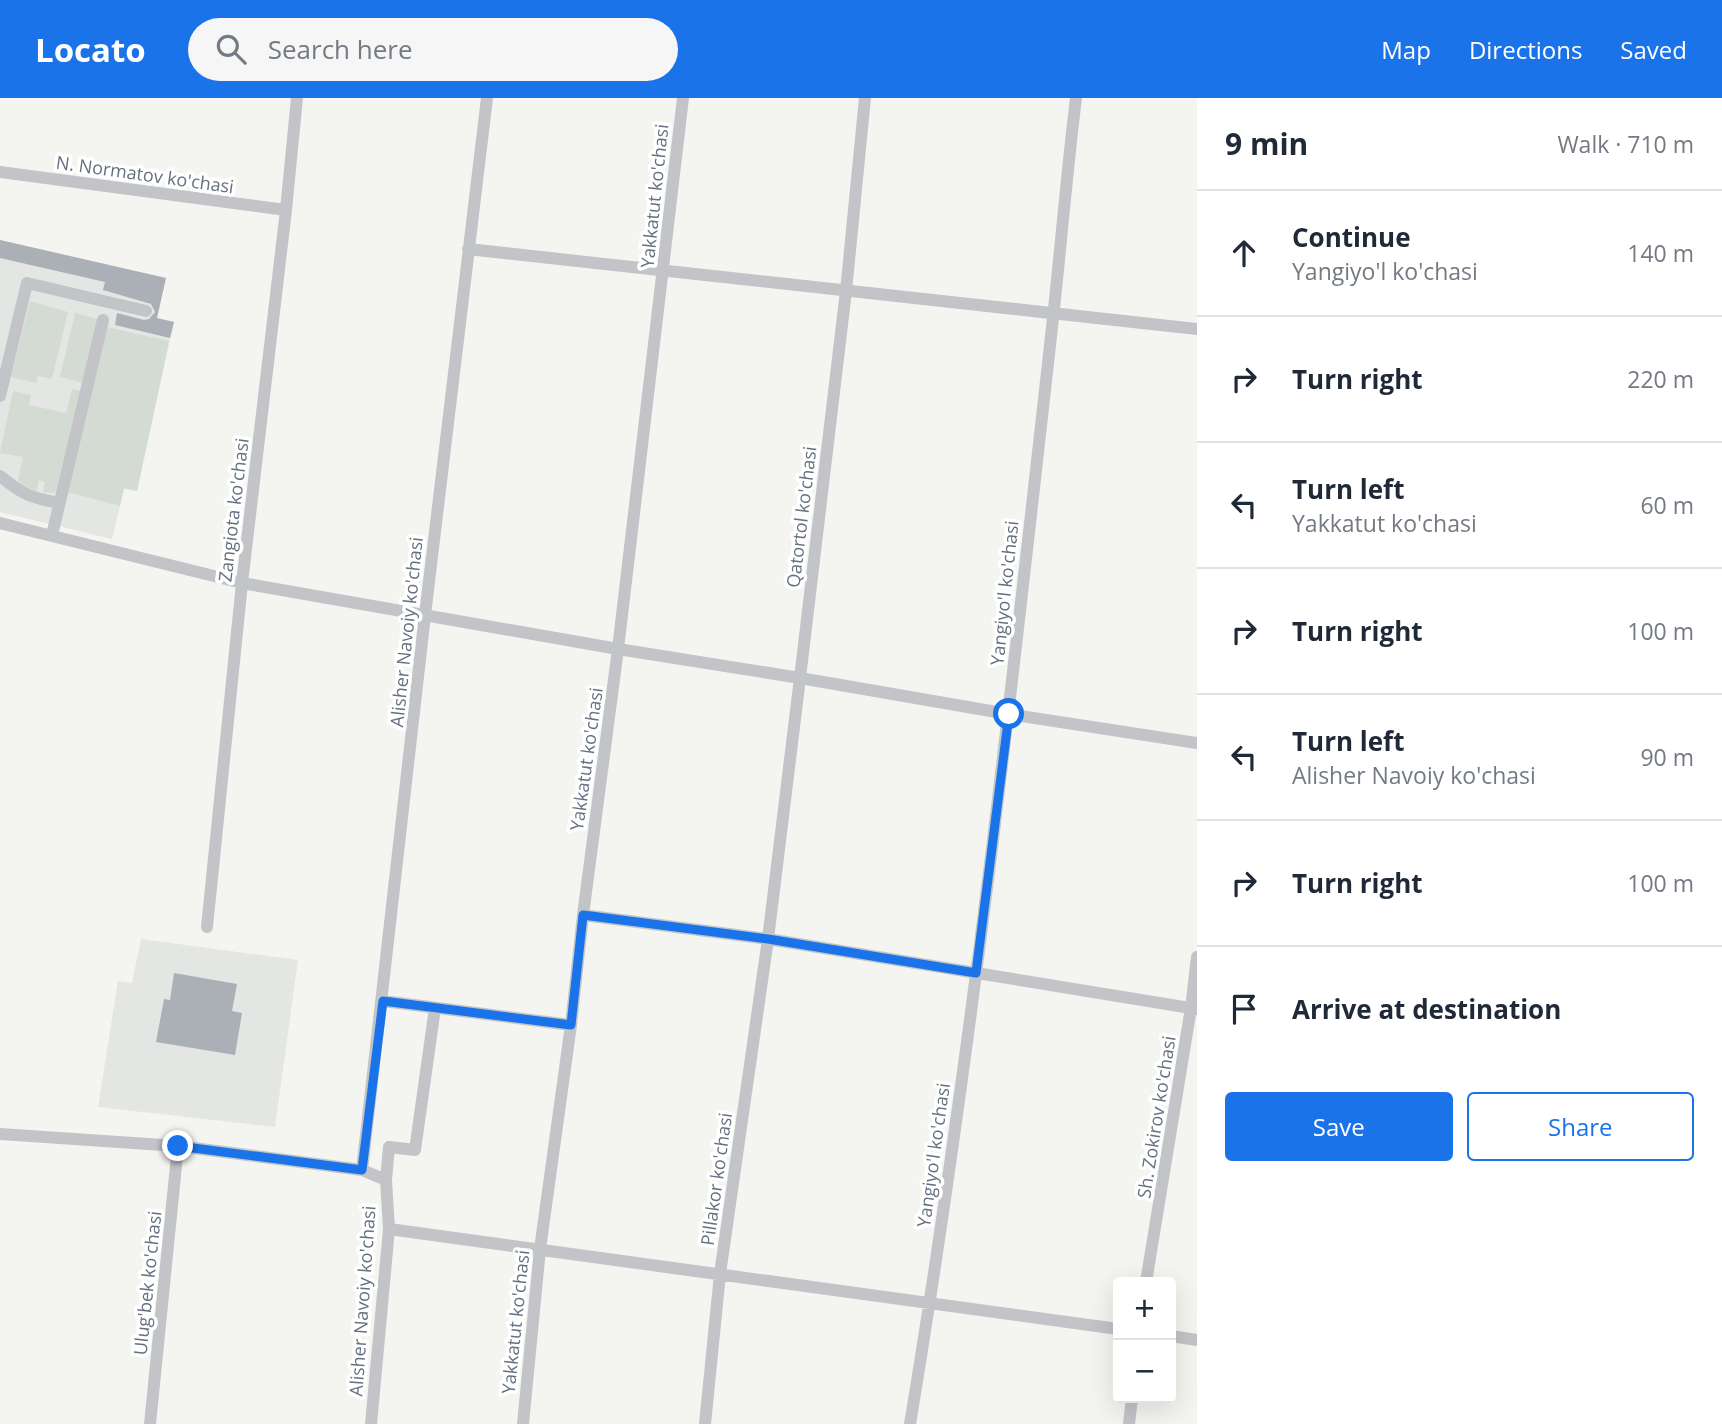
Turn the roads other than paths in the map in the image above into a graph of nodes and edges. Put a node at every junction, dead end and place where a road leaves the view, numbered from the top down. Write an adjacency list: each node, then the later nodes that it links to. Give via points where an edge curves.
1 (298, 98): 7 (street, Zangiota ko'chasi)
2 (486, 98): 8 (street, Alisher Navoiy ko'chasi)
3 (682, 98): 9 (street, Yakkatut ko'chasi)
4 (865, 98): 10 (street, Qatortol ko'chasi)
5 (1076, 98): 12 (street, Yangiyo'l ko'chasi)
6 (0, 172): 7 (street, N. Normatov ko'chasi)
7 (286, 210): 20 (street, Zangiota ko'chasi)
8 (468, 249): 9 (street); 21 (street, Alisher Navoiy ko'chasi)
9 (663, 271): 10 (street); 22 (street, Yakkatut ko'chasi)
10 (846, 292): 12 (street); 23 (street, Qatortol ko'chasi)
11 (146, 311): 15 (street, via 27,283)
12 (1054, 313): 14 (street); 24 (street, Yangiyo'l ko'chasi)
13 (103, 320): 17 (street)
14 (1197, 329)
15 (0, 396)
16 (0, 476): 17 (street, via 35,499)
17 (59, 503): 19 (street)
18 (0, 523): 19 (street)
19 (52, 535): 20 (street)
20 (242, 583): 21 (street); 27 (street, Zangiota ko'chasi)
21 (425, 615): 22 (street); 31 (street, Alisher Navoiy ko'chasi)
22 (618, 649): 23 (street); 26 (street, Yakkatut ko'chasi)
23 (800, 678): 24 (street); 28 (street, Qatortol ko'chasi)
24 (1009, 714): 25 (street); 30 (street, Yangiyo'l ko'chasi)
25 (1197, 743)
26 (583, 915): 28 (street); 34 (street, Yakkatut ko'chasi)
27 (207, 927)
28 (768, 939): 30 (street); 41 (street, Pillakor ko'chasi)
29 (1197, 957): 33 (street, Sh. Zokirov ko'chasi)
30 (976, 973): 33 (street); 43 (street, Yangiyo'l ko'chasi)
31 (383, 1001): 32 (street); 37 (street, Alisher Navoiy ko'chasi)
32 (435, 1008): 34 (street); 38 (street, Alisher Navoiy ko'chasi, via 415,1150 389,1147)
33 (1194, 1008): 42 (street, Sh. Zokirov ko'chasi)
34 (571, 1025): 40 (street, Yakkatut ko'chasi)
35 (0, 1134): 36 (street)
36 (178, 1146): 37 (street); 48 (street, Ulug'bek ko'chasi)
37 (362, 1170): 38 (street)
38 (386, 1180): 39 (street, Alisher Navoiy ko'chasi)
39 (389, 1229): 40 (street); 49 (street, Alisher Navoiy ko'chasi)
40 (540, 1250): 41 (street); 50 (street, Yakkatut ko'chasi)
41 (720, 1274): 43 (street); 51 (street, Pillakor ko'chasi)
42 (1147, 1277)
43 (930, 1302): 44 (street); 52 (street, Yangiyo'l ko'chasi)
44 (1113, 1328)
45 (1176, 1337): 46 (street)
46 (1197, 1340)
47 (1131, 1403): 53 (street)
48 (150, 1424)
49 (371, 1424)
50 (523, 1424)
51 (705, 1424)
52 (910, 1424)
53 (1129, 1424)

